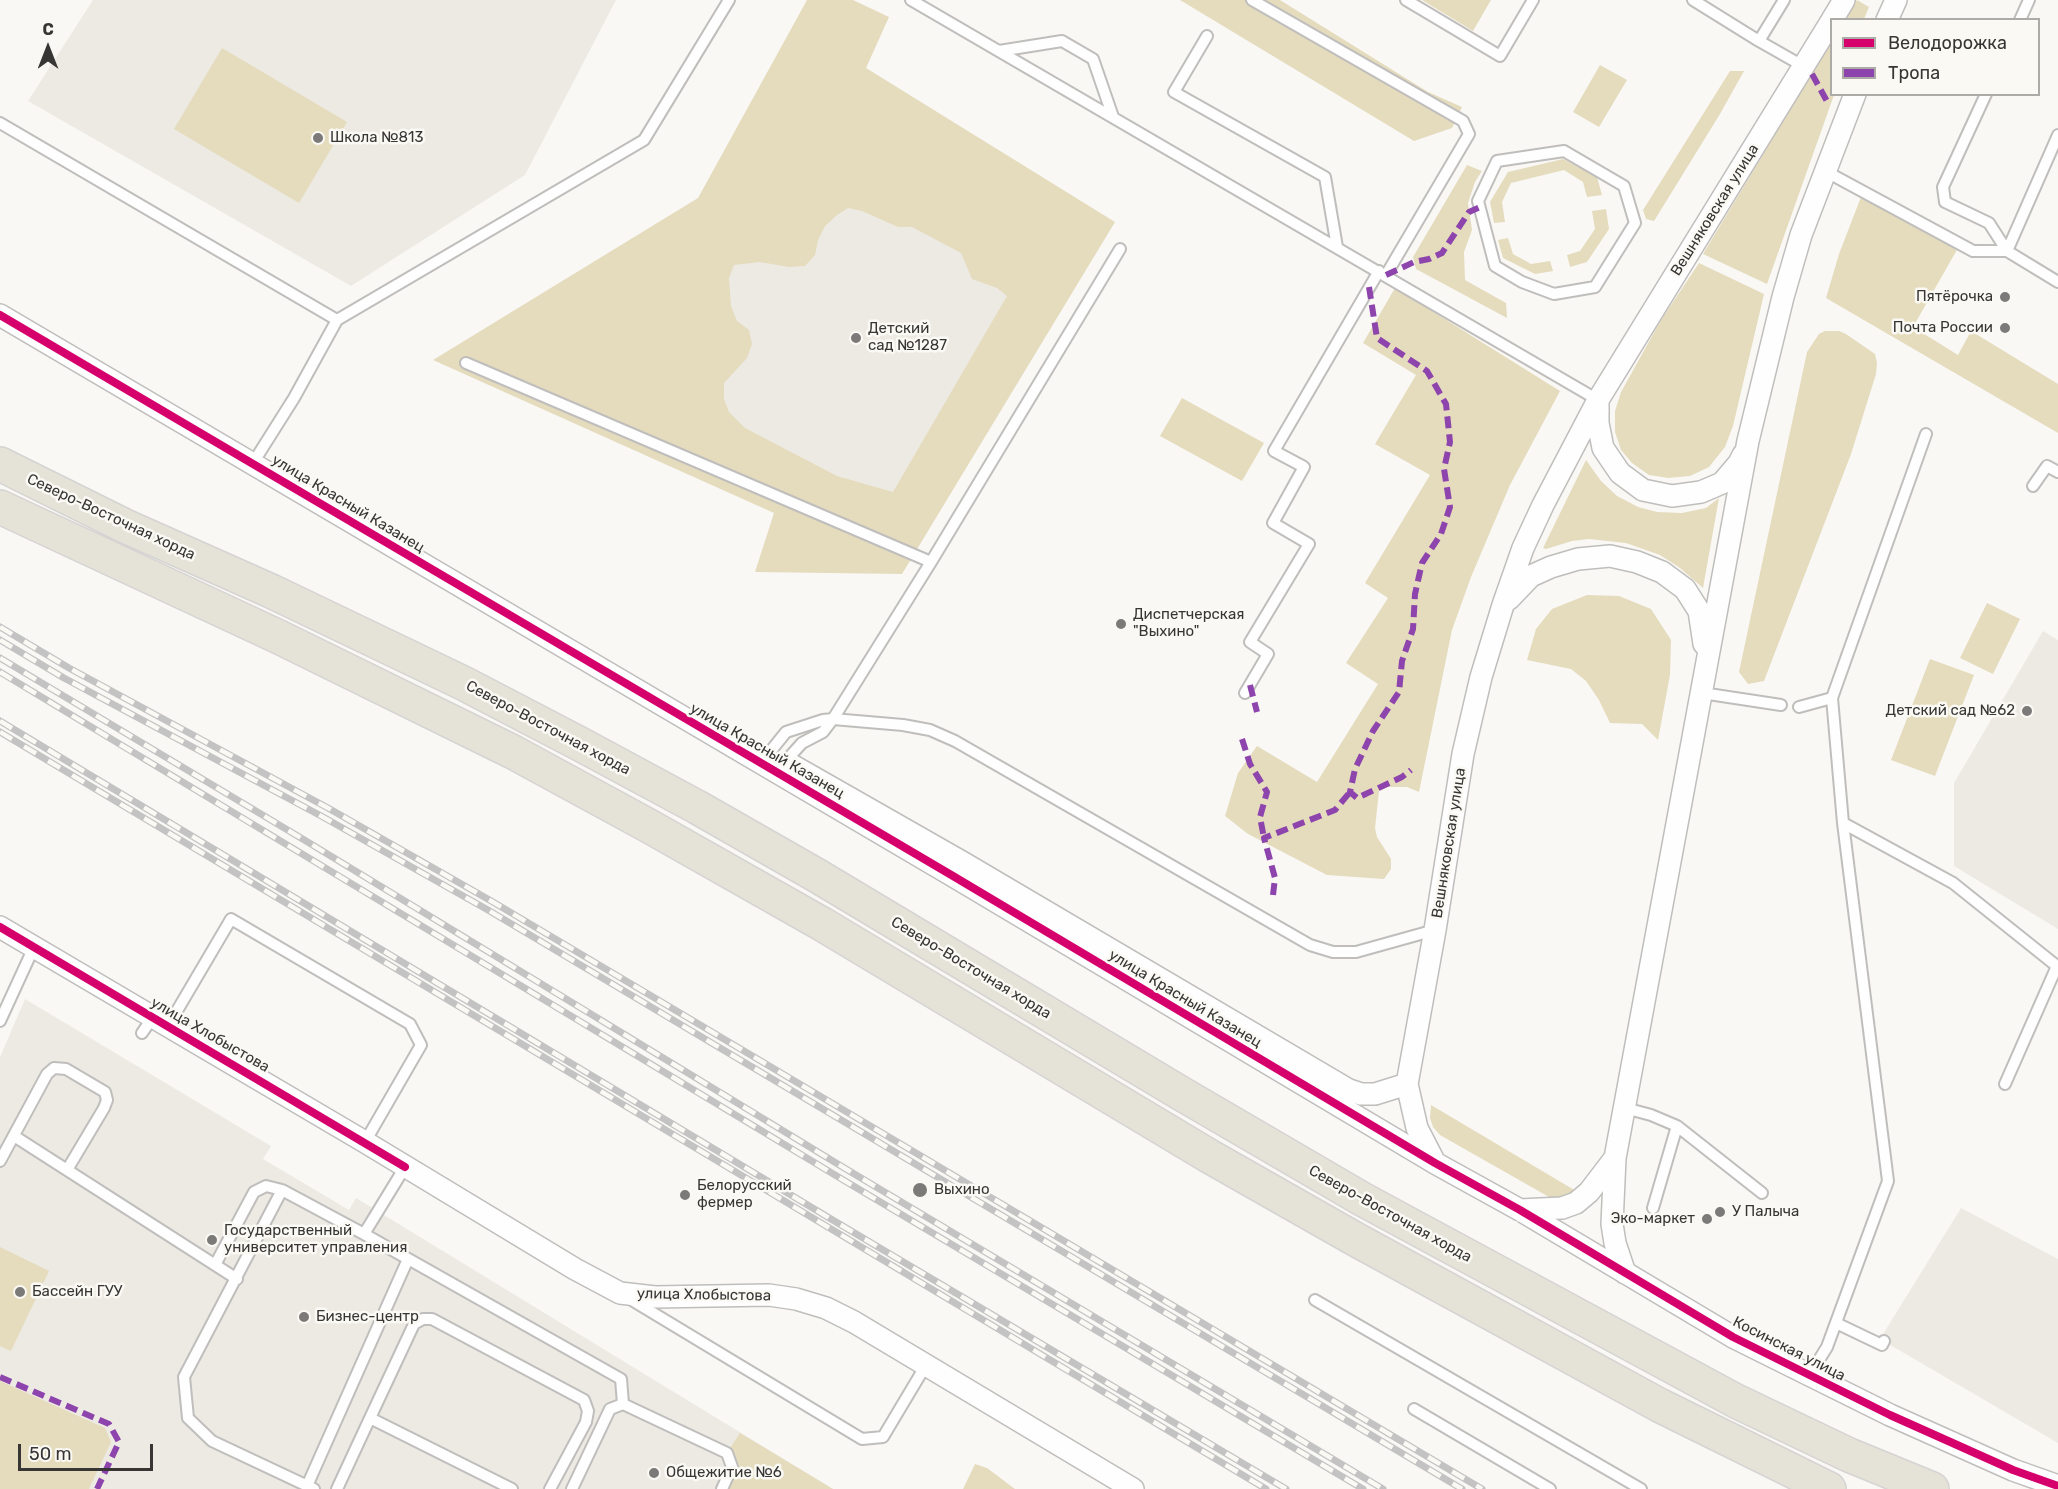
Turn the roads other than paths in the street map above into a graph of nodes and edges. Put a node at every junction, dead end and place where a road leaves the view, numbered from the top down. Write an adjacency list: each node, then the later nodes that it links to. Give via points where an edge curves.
1 (729, 0): 32 (lane, via 644,140)
2 (911, 0): 17 (lane)
3 (1252, 0): 28 (lane, via 1463,121 1469,134)
4 (1406, 0): 5 (lane, via 1500,56)
5 (1533, 0)
6 (1693, 0): 16 (lane)
7 (1784, 0): 16 (lane)
8 (1844, 0): 11 (street, Вешняковская улица)
9 (1896, 0): 12 (street)
10 (2029, 0): 13 (lane)
11 (1833, 18)
12 (1888, 18)
13 (2021, 18)
14 (1830, 23): 18 (street, Вешняковская улица)
15 (1207, 36): 25 (lane, via 1174,92 1325,177)
16 (1759, 41): 18 (lane)
17 (999, 51): 21 (lane); 21 (lane, via 1062,41 1093,59)
18 (1803, 66): 34 (street, Вешняковская улица)
19 (1854, 96): 24 (street, Вешняковская улица)
20 (1985, 96): 27 (lane, via 1943,187 1945,202 1989,222)
21 (1113, 117): 25 (lane)
22 (0, 123): 32 (lane)
23 (2058, 135): 27 (lane)
24 (1825, 171): 27 (lane, via 1973,251); 36 (street, Вешняковская улица, via 1783,297)
25 (1337, 247): 28 (lane)
26 (1120, 249): 42 (lane)
27 (2007, 251): 29 (lane)
28 (1383, 273): 34 (lane); 44 (lane, via 1274,451 1304,467 1273,523 1309,544 1250,642 1268,654)
29 (2058, 282)
30 (1554, 294): 30 (lane, via 1495,266 1478,201 1497,161 1564,151 1624,186 1635,223 1628,237 1595,287)
31 (0, 315): 37 (street, улица Красный Казанец)
32 (337, 320): 37 (lane)
33 (465, 363): 42 (lane)
34 (1598, 400): 36 (street, Вешняковская улица, via 1603,448 1620,473 1643,490 1672,496 1701,492 1722,483 1739,463); 43 (street, Вешняковская улица, via 1528,538)
35 (1926, 434): 46 (lane)
36 (1748, 441): 45 (street, Вешняковская улица)
37 (254, 463): 50 (street, улица Красный Казанец, via 685,719)
38 (0, 464): 98 (main road, Северо-Восточная хорда, via 464,683 590,749 816,875 1362,1199 1736,1401)
39 (2058, 472): 40 (lane, via 2047,466)
40 (2032, 486)
41 (0, 507): 97 (main road, via 513,752 802,913 1355,1239 1659,1405)
42 (931, 562): 49 (lane)
43 (1503, 605): 45 (street, Вешняковская улица, via 1531,576 1578,559 1610,556 1653,569 1685,589 1699,611 1704,635); 53 (street, Вешняковская улица, via 1463,754)
44 (1245, 693)
45 (1702, 693): 47 (lane); 60 (street, Вешняковская улица)
46 (1832, 698): 48 (lane); 51 (lane)
47 (1781, 705)
48 (1799, 707)
49 (833, 719): 50 (lane, via 823,732); 50 (lane, via 786,732); 53 (lane, via 903,725 930,730 955,741 1310,945 1333,952 1356,952)
50 (772, 759): 58 (street, улица Красный Казанец, via 962,862 1349,1090 1375,1094); 66 (street, улица Красный Казанец)
51 (1843, 823): 55 (lane, via 1953,883); 80 (lane, via 1888,1181)
52 (0, 927): 54 (street, улица Хлобыстова)
53 (1435, 930): 58 (street, Вешняковская улица)
54 (34, 947): 56 (lane); 57 (street, улица Хлобыстова)
55 (2057, 967): 59 (lane)
56 (0, 1021)
57 (154, 1026): 63 (street, улица Хлобыстова); 63 (lane, via 231,919 410,1024 421,1045)
58 (1407, 1084): 66 (street, Вешняковская улица, via 1417,1128)
59 (2005, 1084)
60 (1625, 1108): 61 (lane); 64 (street, Вешняковская улица)
61 (1677, 1126): 70 (lane); 71 (lane)
62 (14, 1136): 65 (lane); 68 (lane); 68 (lane, via 54,1068 66,1069 105,1092 104,1108)
63 (365, 1142): 67 (street, улица Хлобыстова)
64 (1616, 1158): 72 (street, Вешняковская улица, via 1576,1203 1562,1208); 76 (street, Вешняковская улица, via 1612,1224)
65 (0, 1161)
66 (1435, 1163): 72 (street, улица Красный Казанец)
67 (405, 1167): 73 (lane); 78 (street, улица Хлобыстова)
68 (67, 1170): 75 (lane)
69 (282, 1190): 73 (lane); 75 (lane, via 266,1186 254,1192); 77 (lane)
70 (1762, 1193)
71 (1653, 1208)
72 (1520, 1210): 76 (street, Косинская улица)
73 (364, 1234): 74 (lane)
74 (408, 1259): 84 (lane, via 621,1379); 88 (lane)
75 (215, 1265): 77 (lane)
76 (1625, 1273): 83 (street, Косинская улица, via 1733,1337)
77 (237, 1279): 88 (lane, via 184,1377 188,1418 212,1441)
78 (620, 1293): 82 (street, улица Хлобыстова, via 655,1297 769,1295 796,1299 854,1322); 82 (lane, via 862,1439 883,1437)
79 (1315, 1300): 96 (lane)
80 (1836, 1323): 81 (lane, via 1882,1345); 83 (lane)
81 (1884, 1341)
82 (926, 1365): 94 (street, улица Хлобыстова)
83 (1809, 1376): 87 (street, Косинская улица, via 2013,1470)
84 (623, 1404): 92 (lane, via 610,1409); 93 (lane, via 727,1453 732,1467)
85 (1414, 1408): 95 (lane)
86 (370, 1418): 89 (lane); 90 (lane); 91 (lane, via 414,1324 432,1319 584,1400 586,1422)
87 (2058, 1486)
88 (310, 1487)
89 (337, 1489)
90 (512, 1489)
91 (550, 1489)
92 (572, 1489)
93 (722, 1489)
94 (1134, 1489)
95 (1550, 1489)
96 (1641, 1489)
97 (1829, 1489)
98 (1932, 1489)

